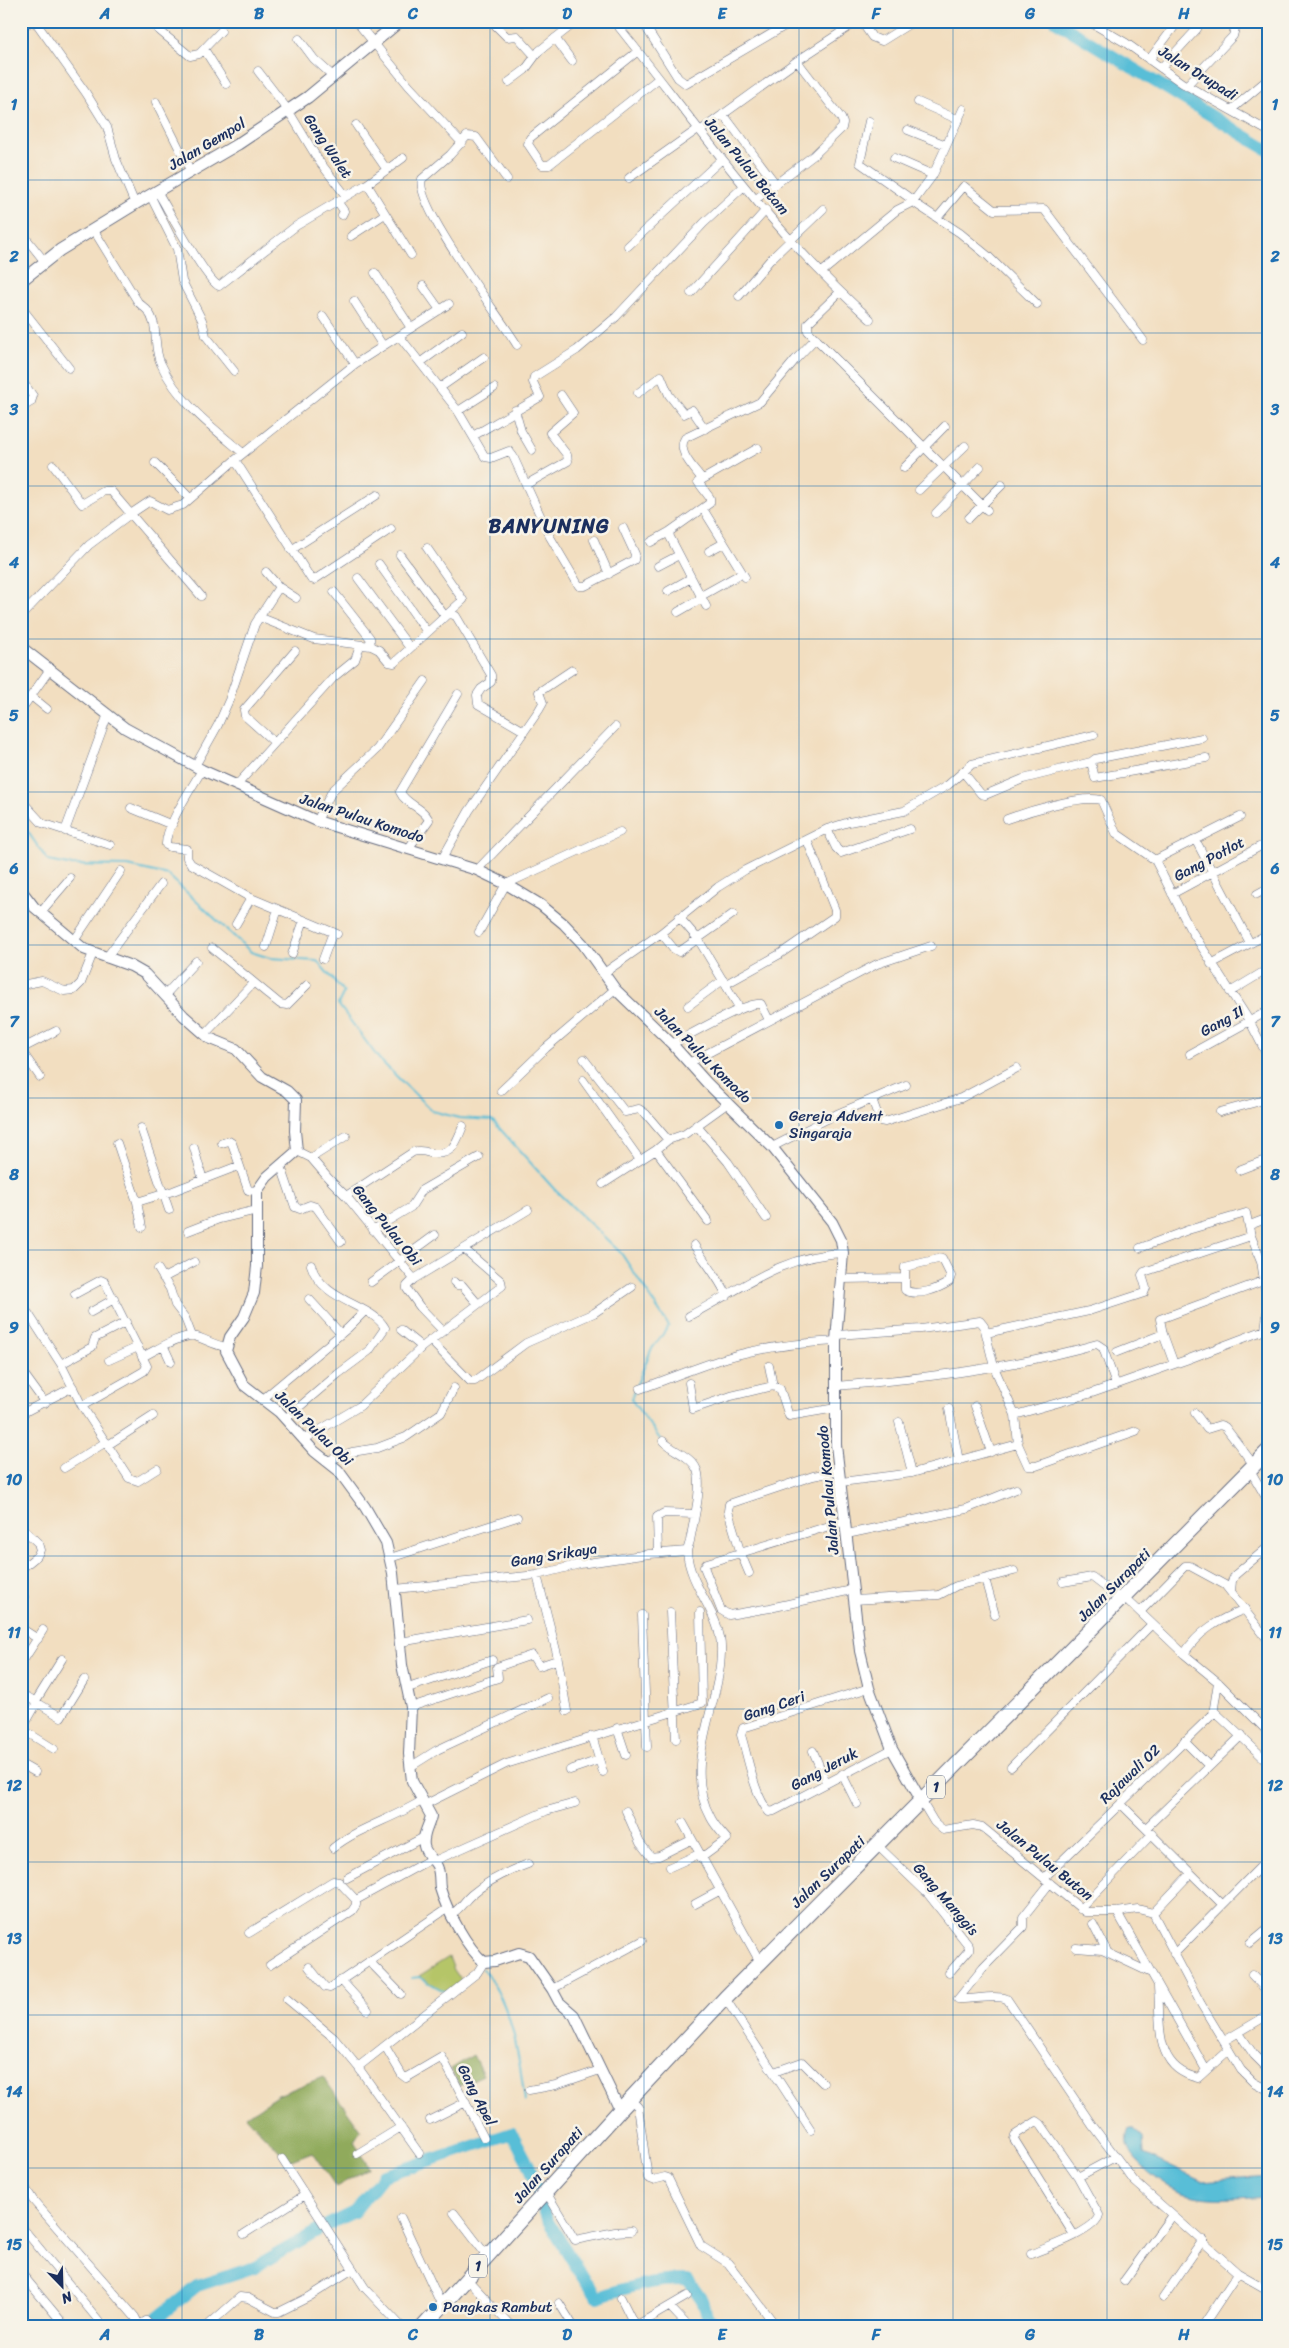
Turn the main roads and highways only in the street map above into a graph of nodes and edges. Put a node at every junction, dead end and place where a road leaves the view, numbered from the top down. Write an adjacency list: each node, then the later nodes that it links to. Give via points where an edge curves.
1 (400, 21): 2 (main road, Jalan Gempol, via 288,110 238,144 93,229)
2 (21, 281)
3 (1268, 1451): 4 (highway, Jalan Surapati / 1, via 725,1998)
4 (423, 2327)

